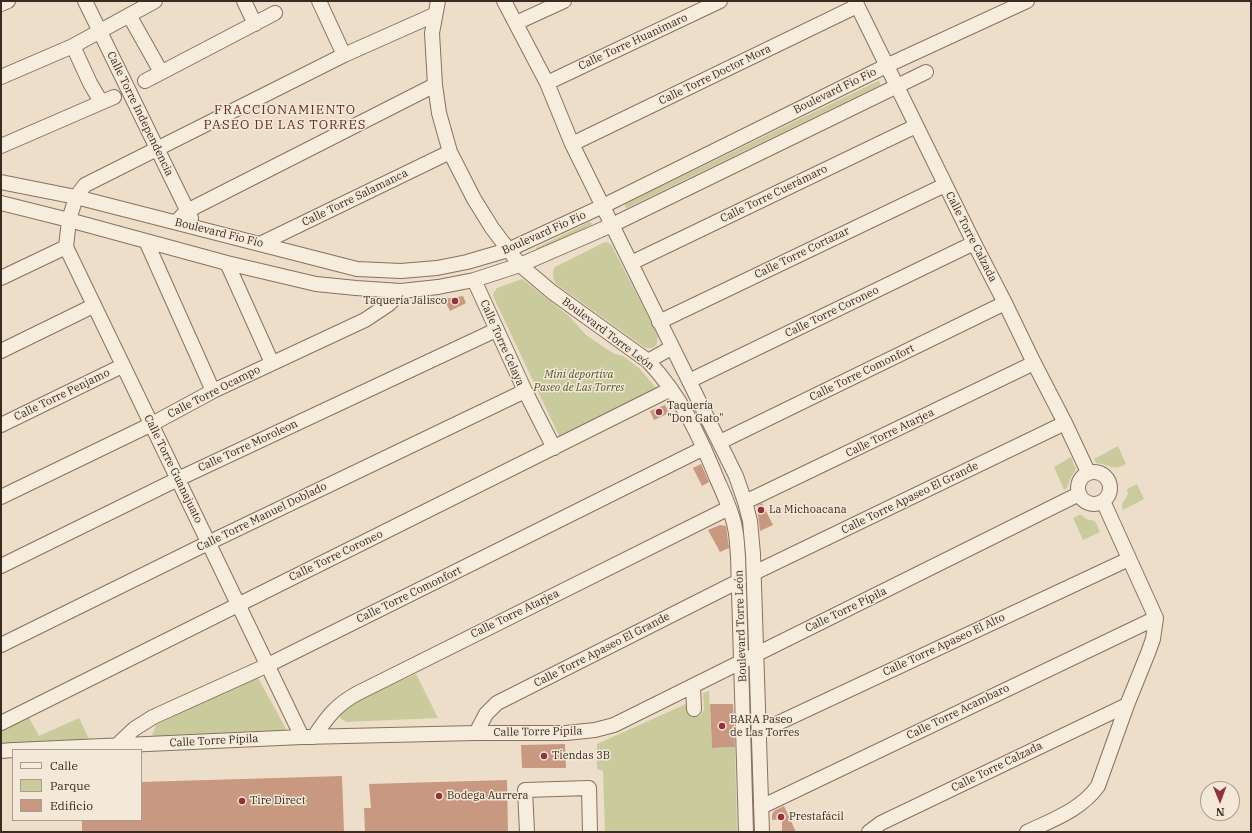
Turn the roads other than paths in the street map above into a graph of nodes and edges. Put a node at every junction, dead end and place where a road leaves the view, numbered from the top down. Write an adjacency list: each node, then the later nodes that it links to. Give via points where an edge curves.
1 (8, 1): 12 (street)
2 (85, 1): 18 (street, Calle Torre Independencia)
3 (155, 1): 14 (street)
4 (244, 1): 17 (street)
5 (319, 1): 20 (street)
6 (438, 1): 15 (street, Boulevard Torre León)
7 (504, 1): 16 (street, Boulevard Torre León)
8 (564, 1): 16 (street)
9 (720, 1): 26 (street, Calle Torre Huanimaro)
10 (1027, 1): 21 (street, Boulevard Fio Fio)
11 (856, 3): 21 (street, Calle Torre Calzada); 30 (street, Calle Torre Doctor Mora)
12 (1, 4)
13 (275, 13): 17 (street)
14 (129, 15): 18 (street); 22 (street)
15 (434, 15): 20 (street); 27 (street, Boulevard Torre León, via 432,34)
16 (516, 23): 26 (street, Boulevard Torre León)
17 (255, 24): 22 (street)
18 (100, 31): 19 (street); 32 (street, Calle Torre Independencia)
19 (73, 46): 24 (street); 31 (street, via 90,83 108,100)
20 (344, 55): 32 (street)
21 (886, 66): 28 (street, Calle Torre Calzada); 38 (street, Boulevard Fio Fio)
22 (161, 72): 25 (street)
23 (926, 72): 28 (street, Boulevard Fio Fio)
24 (1, 77)
25 (145, 81)
26 (546, 83): 30 (street, Boulevard Torre León)
27 (435, 85): 33 (street, Boulevard Torre León); 39 (street)
28 (896, 87): 29 (street, Calle Torre Calzada); 42 (street, Boulevard Fio Fio)
29 (916, 126): 35 (street, Calle Torre Calzada); 50 (street, Calle Torre Cuerámaro)
30 (572, 144): 38 (street, Boulevard Torre León)
31 (1, 146)
32 (157, 150): 36 (street, via 85,185); 39 (street, Calle Torre Independencia)
33 (450, 152): 46 (street, Calle Torre Salamanca); 48 (street, Boulevard Torre León, via 474,199)
34 (1, 182): 36 (street, Boulevard Fio Fio)
35 (945, 185): 45 (street, Calle Torre Calzada); 57 (street, Calle Torre Cortazar)
36 (76, 197): 40 (street); 41 (street, Boulevard Fio Fio)
37 (1, 203): 40 (street, Boulevard Fio Fio)
38 (603, 206): 42 (street, Boulevard Torre León); 48 (street, Boulevard Fio Fio)
39 (187, 211): 41 (street); 43 (street, Calle Torre Independencia)
40 (69, 220): 44 (street, Boulevard Fio Fio); 47 (street)
41 (176, 222): 43 (street, Boulevard Fio Fio)
42 (612, 225): 50 (street, Boulevard Torre León); 51 (street, Boulevard Fio Fio)
43 (196, 228): 46 (street, Boulevard Fio Fio)
44 (146, 241): 49 (street, Boulevard Fio Fio); 67 (street)
45 (974, 243): 55 (street, Calle Torre Calzada); 65 (street, Calle Torre Coroneo)
46 (260, 244): 48 (street, Boulevard Fio Fio, via 357,270 401,271 437,268)
47 (66, 247): 52 (street); 56 (street, Calle Torre Guanajuato)
48 (508, 250): 51 (street, Boulevard Torre León)
49 (228, 263): 54 (street, Boulevard Fio Fio, via 316,284); 62 (street)
50 (631, 263): 57 (street, Boulevard Torre León)
51 (520, 265): 53 (street, Boulevard Fio Fio); 61 (street, Boulevard Torre León, via 552,292)
52 (1, 278)
53 (474, 280): 54 (street, Boulevard Fio Fio); 58 (street, Calle Torre Celaya)
54 (401, 291): 62 (street, Calle Torre Ocampo, via 389,304 365,320)
55 (1005, 303): 63 (street, Calle Torre Calzada); 72 (street, Calle Torre Comonfort)
56 (93, 306): 60 (street); 64 (street, Calle Torre Guanajuato)
57 (659, 322): 59 (street, Boulevard Torre León)
58 (496, 330): 68 (street, Calle Torre Celaya); 76 (street, Calle Torre Moroleon)
59 (672, 348): 61 (street); 65 (street, Boulevard Torre León)
60 (1, 351)
61 (648, 361): 66 (street, Boulevard Torre León)
62 (272, 363): 67 (street, Calle Torre Ocampo)
63 (1034, 363): 69 (street, Calle Torre Calzada); 80 (street, Calle Torre Atarjea)
64 (122, 366): 70 (street, Calle Torre Guanajuato); 71 (street, Calle Torre Penjamo)
65 (689, 381): 72 (street, Boulevard Torre León)
66 (671, 389): 73 (street, Calle Torre Coroneo); 74 (street, Boulevard Torre León, via 686,410)
67 (213, 391): 70 (street, Calle Torre Ocampo)
68 (524, 391): 73 (street, Calle Torre Celaya); 82 (street, Calle Torre Manuel Doblado)
69 (1065, 422): 75 (street, Calle Torre Calzada); 85 (street, Calle Torre Apaseo El Grande)
70 (152, 424): 76 (street, Calle Torre Guanajuato); 78 (street, Calle Torre Ocampo)
71 (1, 425)
72 (720, 442): 80 (street, Boulevard Torre León)
73 (554, 448): 87 (street, Calle Torre Coroneo)
74 (704, 448): 81 (street, Boulevard Torre León); 92 (street, Calle Torre Comonfort)
75 (1088, 472): 77 (street, via 1078,481); 79 (street, via 1103,474 1108,480 1110,488 1108,496)
76 (178, 479): 82 (street, Calle Torre Guanajuato); 84 (street, Calle Torre Moroleon)
77 (1079, 494): 79 (street, via 1089,504); 90 (street, Calle Torre Pípila)
78 (1, 498)
79 (1103, 501): 83 (street)
80 (745, 502): 85 (street, Boulevard Torre León, via 750,521)
81 (729, 508): 86 (street, Boulevard Torre León, via 735,528); 99 (street, Calle Torre Atarjea, via 358,692 337,706)
82 (208, 543): 87 (street, Calle Torre Guanajuato); 89 (street, Calle Torre Manuel Doblado)
83 (1129, 559): 88 (street); 98 (street, Calle Torre Apaseo El Alto)
84 (1, 566)
85 (754, 572): 90 (street, Boulevard Torre León)
86 (739, 581): 91 (street, Boulevard Torre León); 97 (street, Calle Torre Apaseo El Grande, via 497,703 486,714)
87 (238, 605): 92 (street, Calle Torre Guanajuato); 96 (street, Calle Torre Coroneo)
88 (1156, 618): 94 (street, via 1148,654); 104 (street, Calle Torre Acambaro)
89 (1, 645)
90 (756, 654): 91 (street, Calle Torre Pípila); 98 (street, Boulevard Torre León)
91 (742, 661): 93 (street, Calle Torre Pípila); 107 (street, Boulevard Torre León)
92 (268, 665): 99 (street, Calle Torre Guanajuato); 100 (street, Calle Torre Comonfort, via 153,717 134,729)
93 (693, 686): 95 (street); 97 (street, Calle Torre Pípila, via 614,725 596,730 566,733)
94 (1127, 705): 109 (street, Calle Torre Calzada, via 882,823); 110 (street, via 1098,786 1091,796 1069,811)
95 (694, 709)
96 (1, 723)
97 (476, 733): 99 (street, Calle Torre Pípila)
98 (759, 735): 104 (street, Boulevard Torre León)
99 (308, 737): 100 (street, Calle Torre Pípila)
100 (116, 746): 101 (street, Calle Torre Pípila)
101 (40, 749)
102 (1, 750): 103 (street, Calle Torre Pípila)
103 (12, 750)
104 (761, 803): 108 (street, Boulevard Torre León)
105 (526, 832): 106 (street, via 525,790 589,788)
106 (590, 832)
107 (746, 832)
108 (762, 832)
109 (869, 832)
110 (1027, 832)

